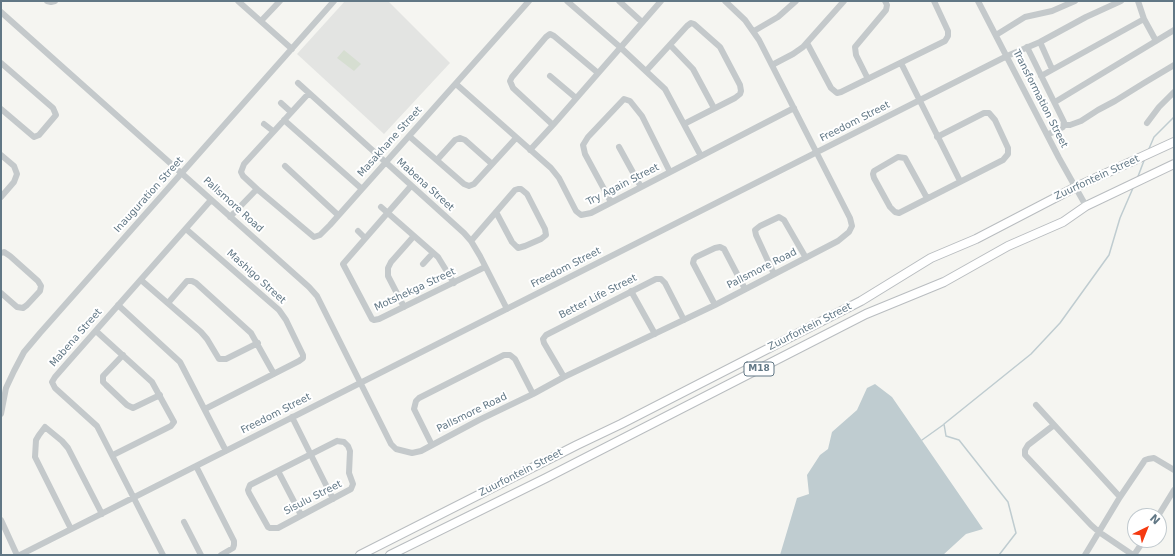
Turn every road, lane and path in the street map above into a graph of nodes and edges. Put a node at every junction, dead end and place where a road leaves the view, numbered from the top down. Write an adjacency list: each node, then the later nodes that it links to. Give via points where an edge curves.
1 (47, 1): 2 (street)
2 (55, 1)
3 (238, 1): 21 (street)
4 (280, 1): 21 (street)
5 (334, 1): 32 (street, Inauguration Street)
6 (529, 1): 45 (street, Masakhane Street)
7 (567, 1): 30 (street)
8 (619, 1): 22 (street)
9 (660, 1): 22 (street)
10 (725, 1): 24 (street, Pallsmore Road)
11 (796, 1): 24 (street, via 778,17)
12 (844, 1): 28 (street)
13 (885, 1): 43 (street, via 886,10 854,49)
14 (934, 1): 34 (street, via 948,29 947,38)
15 (978, 1): 25 (street, Transformation Street)
16 (1075, 1): 25 (street, via 1052,11 1025,18)
17 (1121, 1): 27 (street, Freedom Street)
18 (1138, 1): 20 (street)
19 (1, 12): 79 (street, Pallsmore Road)
20 (1144, 19): 26 (street); 38 (street)
21 (261, 21): 32 (street)
22 (642, 22): 30 (street)
23 (1174, 30): 26 (street)
24 (754, 31): 36 (street, Pallsmore Road)
25 (996, 34): 33 (street, Transformation Street)
26 (1156, 41): 50 (street)
27 (1040, 42): 31 (street, Freedom Street); 38 (street)
28 (807, 43): 36 (street); 43 (street, via 830,88 837,93)
29 (670, 45): 39 (street); 52 (street, via 693,69); 52 (street, via 692,23 720,47 741,91 735,98)
30 (620, 47): 39 (street); 40 (street)
31 (1027, 47): 33 (street, Freedom Street); 42 (street)
32 (292, 49): 79 (street, Inauguration Street)
33 (1007, 56): 49 (street, Freedom Street); 63 (street, Transformation Street)
34 (901, 63): 43 (street); 49 (street)
35 (1, 64): 54 (street, via 52,108 56,115 39,135 34,137)
36 (772, 65): 53 (street, Pallsmore Road)
37 (1174, 66): 61 (street, via 1081,121)
38 (1052, 69): 42 (street)
39 (646, 71): 59 (street, via 665,89)
40 (598, 73): 48 (street); 60 (street, via 554,36 550,34 546,37 510,81 513,88)
41 (550, 76): 48 (street)
42 (1041, 76): 50 (street)
43 (868, 79)
44 (298, 83): 47 (street, Mabena Street)
45 (456, 84): 64 (street, Masakhane Street); 66 (street, Try Again Street)
46 (1174, 92): 57 (street)
47 (309, 93): 55 (street); 74 (street, Mabena Street)
48 (576, 98): 60 (street)
49 (919, 101): 65 (street); 70 (street, Freedom Street)
50 (1055, 102): 61 (street)
51 (281, 103): 55 (street)
52 (714, 108): 59 (street)
53 (794, 108): 70 (street, Pallsmore Road); 72 (street, Try Again Street)
54 (1, 109)
55 (291, 112): 56 (street)
56 (284, 120): 62 (street); 85 (street)
57 (1147, 123)
58 (264, 124): 62 (street)
59 (684, 124): 72 (street)
60 (553, 125): 69 (street)
61 (1064, 125): 63 (street)
62 (273, 131): 84 (street, Masakhane Street, via 241,169 243,176)
63 (1047, 135): 83 (street, Transformation Street)
64 (409, 136): 73 (street); 74 (street, Masakhane Street)
65 (937, 137): 80 (street); 80 (street, via 984,113 990,114 995,120 1008,148 1008,154 1003,160)
66 (516, 138): 69 (street, Try Again Street); 75 (street)
67 (1174, 142): 83 (main road, Zuurfontein Street / M18)
68 (619, 147): 82 (street)
69 (530, 150): 89 (street, Try Again Street, via 555,174 581,215)
70 (817, 152): 103 (street, Pallsmore Road, via 852,226 843,238); 116 (street, Freedom Street)
71 (1, 155): 86 (street, via 14,166 17,174 14,182)
72 (701, 156): 78 (street, Try Again Street)
73 (436, 160): 75 (street, via 469,186 474,184); 75 (street, via 454,140 460,138)
74 (385, 163): 81 (street, Mabena Street); 85 (street, Masakhane Street)
75 (492, 164)
76 (1174, 164): 90 (main road, Zuurfontein Street / M18)
77 (285, 166): 94 (street)
78 (670, 172): 82 (street, Try Again Street); 89 (street, via 642,116 624,99 583,145)
79 (182, 173): 88 (street, Pallsmore Road); 129 (street, Inauguration Street, via 24,352 6,388)
80 (960, 181): 87 (street)
81 (411, 186): 93 (street, Motshekga Street); 100 (street, Mabena Street)
82 (641, 187): 89 (street, Try Again Street)
83 (1076, 187): 90 (street, Transformation Street); 154 (main road, Zuurfontein Street / M18, via 925,261 861,301)
84 (257, 188): 94 (street, Masakhane Street, via 314,237 320,235); 95 (street)
85 (362, 189): 94 (street, Masakhane Street)
86 (1, 197)
87 (927, 198): 87 (street, via 900,212 895,212 874,178 874,171 898,158 905,158)
88 (211, 200): 95 (street, Pallsmore Road); 96 (street, Mabena Street)
89 (611, 202)
90 (1086, 206): 155 (main road, Zuurfontein Street / M18, via 1063,222 1000,251 950,280 866,314)
91 (381, 207): 93 (street)
92 (496, 212): 92 (street, via 514,190 521,189 527,194 546,235 518,248); 100 (street)
93 (388, 213): 98 (street); 99 (street, Motshekga Street)
94 (338, 215)
95 (230, 217): 124 (street, Pallsmore Road, via 314,292)
96 (186, 229): 107 (street, Mabena Street); 122 (street, Mashigo Street, via 279,310 286,320 302,351 302,358)
97 (358, 231): 99 (street)
98 (414, 236): 102 (street); 115 (street, via 388,268 388,276)
99 (365, 238): 115 (street, Motshekga Street, via 343,264 370,317 377,320)
100 (471, 241): 105 (street, Mabena Street)
101 (1, 253): 111 (street, via 4,252 13,258 38,280 41,286 40,291 23,308)
102 (433, 253): 104 (street); 108 (street)
103 (806, 258): 106 (street, Pallsmore Road); 106 (street, via 784,220 779,217 760,226 755,230 756,235)
104 (423, 264)
105 (485, 267): 108 (street, Motshekga Street); 116 (street, Mabena Street)
106 (774, 274): 109 (street, Pallsmore Road)
107 (141, 280): 112 (street); 113 (street, Mabena Street)
108 (454, 283): 115 (street, Motshekga Street)
109 (745, 289): 114 (street, Pallsmore Road); 114 (street, via 722,248 715,248 696,257 693,263)
110 (631, 291): 117 (street, Better Life Street, via 661,279); 119 (street); 123 (street, Better Life Street, via 545,336 544,343)
111 (1, 293)
112 (168, 303): 120 (street, via 205,336 219,359 226,359); 120 (street, via 187,281 192,281 249,330)
113 (118, 305): 118 (street, Mabena Street); 128 (street, via 178,360)
114 (715, 305): 117 (street, Pallsmore Road)
115 (404, 307)
116 (507, 309): 124 (street, Freedom Street)
117 (684, 320): 119 (street, Pallsmore Road)
118 (96, 331): 121 (street); 134 (street, Mabena Street, via 55,377 52,384 95,424)
119 (655, 334): 123 (street, Pallsmore Road)
120 (258, 343): 122 (street)
121 (123, 355): 126 (street, via 150,380); 126 (street, via 105,374 104,384 132,408)
122 (274, 374): 128 (street, Mashigo Street)
123 (564, 377): 125 (street, Pallsmore Road)
124 (360, 383): 130 (street, Freedom Street); 132 (street, Pallsmore Road, via 396,449 416,453)
125 (533, 394): 132 (street, Pallsmore Road); 132 (street, via 515,359 504,354 416,401 414,409)
126 (160, 395): 134 (street, via 174,421 173,425)
127 (1036, 405): 131 (street)
128 (205, 410): 133 (street)
129 (1, 414)
130 (292, 417): 133 (street, Freedom Street); 135 (street)
131 (1054, 425): 140 (street); 149 (street, via 1028,445 1025,455)
132 (432, 444)
133 (226, 451): 136 (street, Freedom Street)
134 (112, 455): 141 (street, Mabena Street)
135 (311, 455): 138 (street, Sisulu Street); 142 (street); 142 (street, Sisulu Street, via 339,441 346,443 349,448 352,490)
136 (196, 466): 141 (street, Freedom Street); 153 (street, via 234,543 233,548)
137 (1174, 470): 140 (street, via 1154,458 1148,459)
138 (278, 471): 145 (street); 145 (street, Sisulu Street, via 253,483 249,487 249,493 270,528 278,528)
139 (1174, 490): 143 (street)
140 (1120, 496): 149 (street)
141 (134, 497): 144 (street, Freedom Street); 151 (street, Mabena Street)
142 (333, 499): 145 (street, Sisulu Street)
143 (1163, 508)
144 (102, 514): 148 (street, Freedom Street); 148 (street, via 68,448 45,427 36,440 35,457)
145 (301, 515)
146 (1, 520): 150 (street)
147 (184, 522): 152 (street)
148 (71, 529): 150 (street, Freedom Street)
149 (1099, 532): 156 (street); 157 (street)
150 (19, 555)
151 (163, 555)
152 (201, 555)
153 (221, 555)
154 (360, 555)
155 (390, 555)
156 (1085, 555)
157 (1134, 555)

